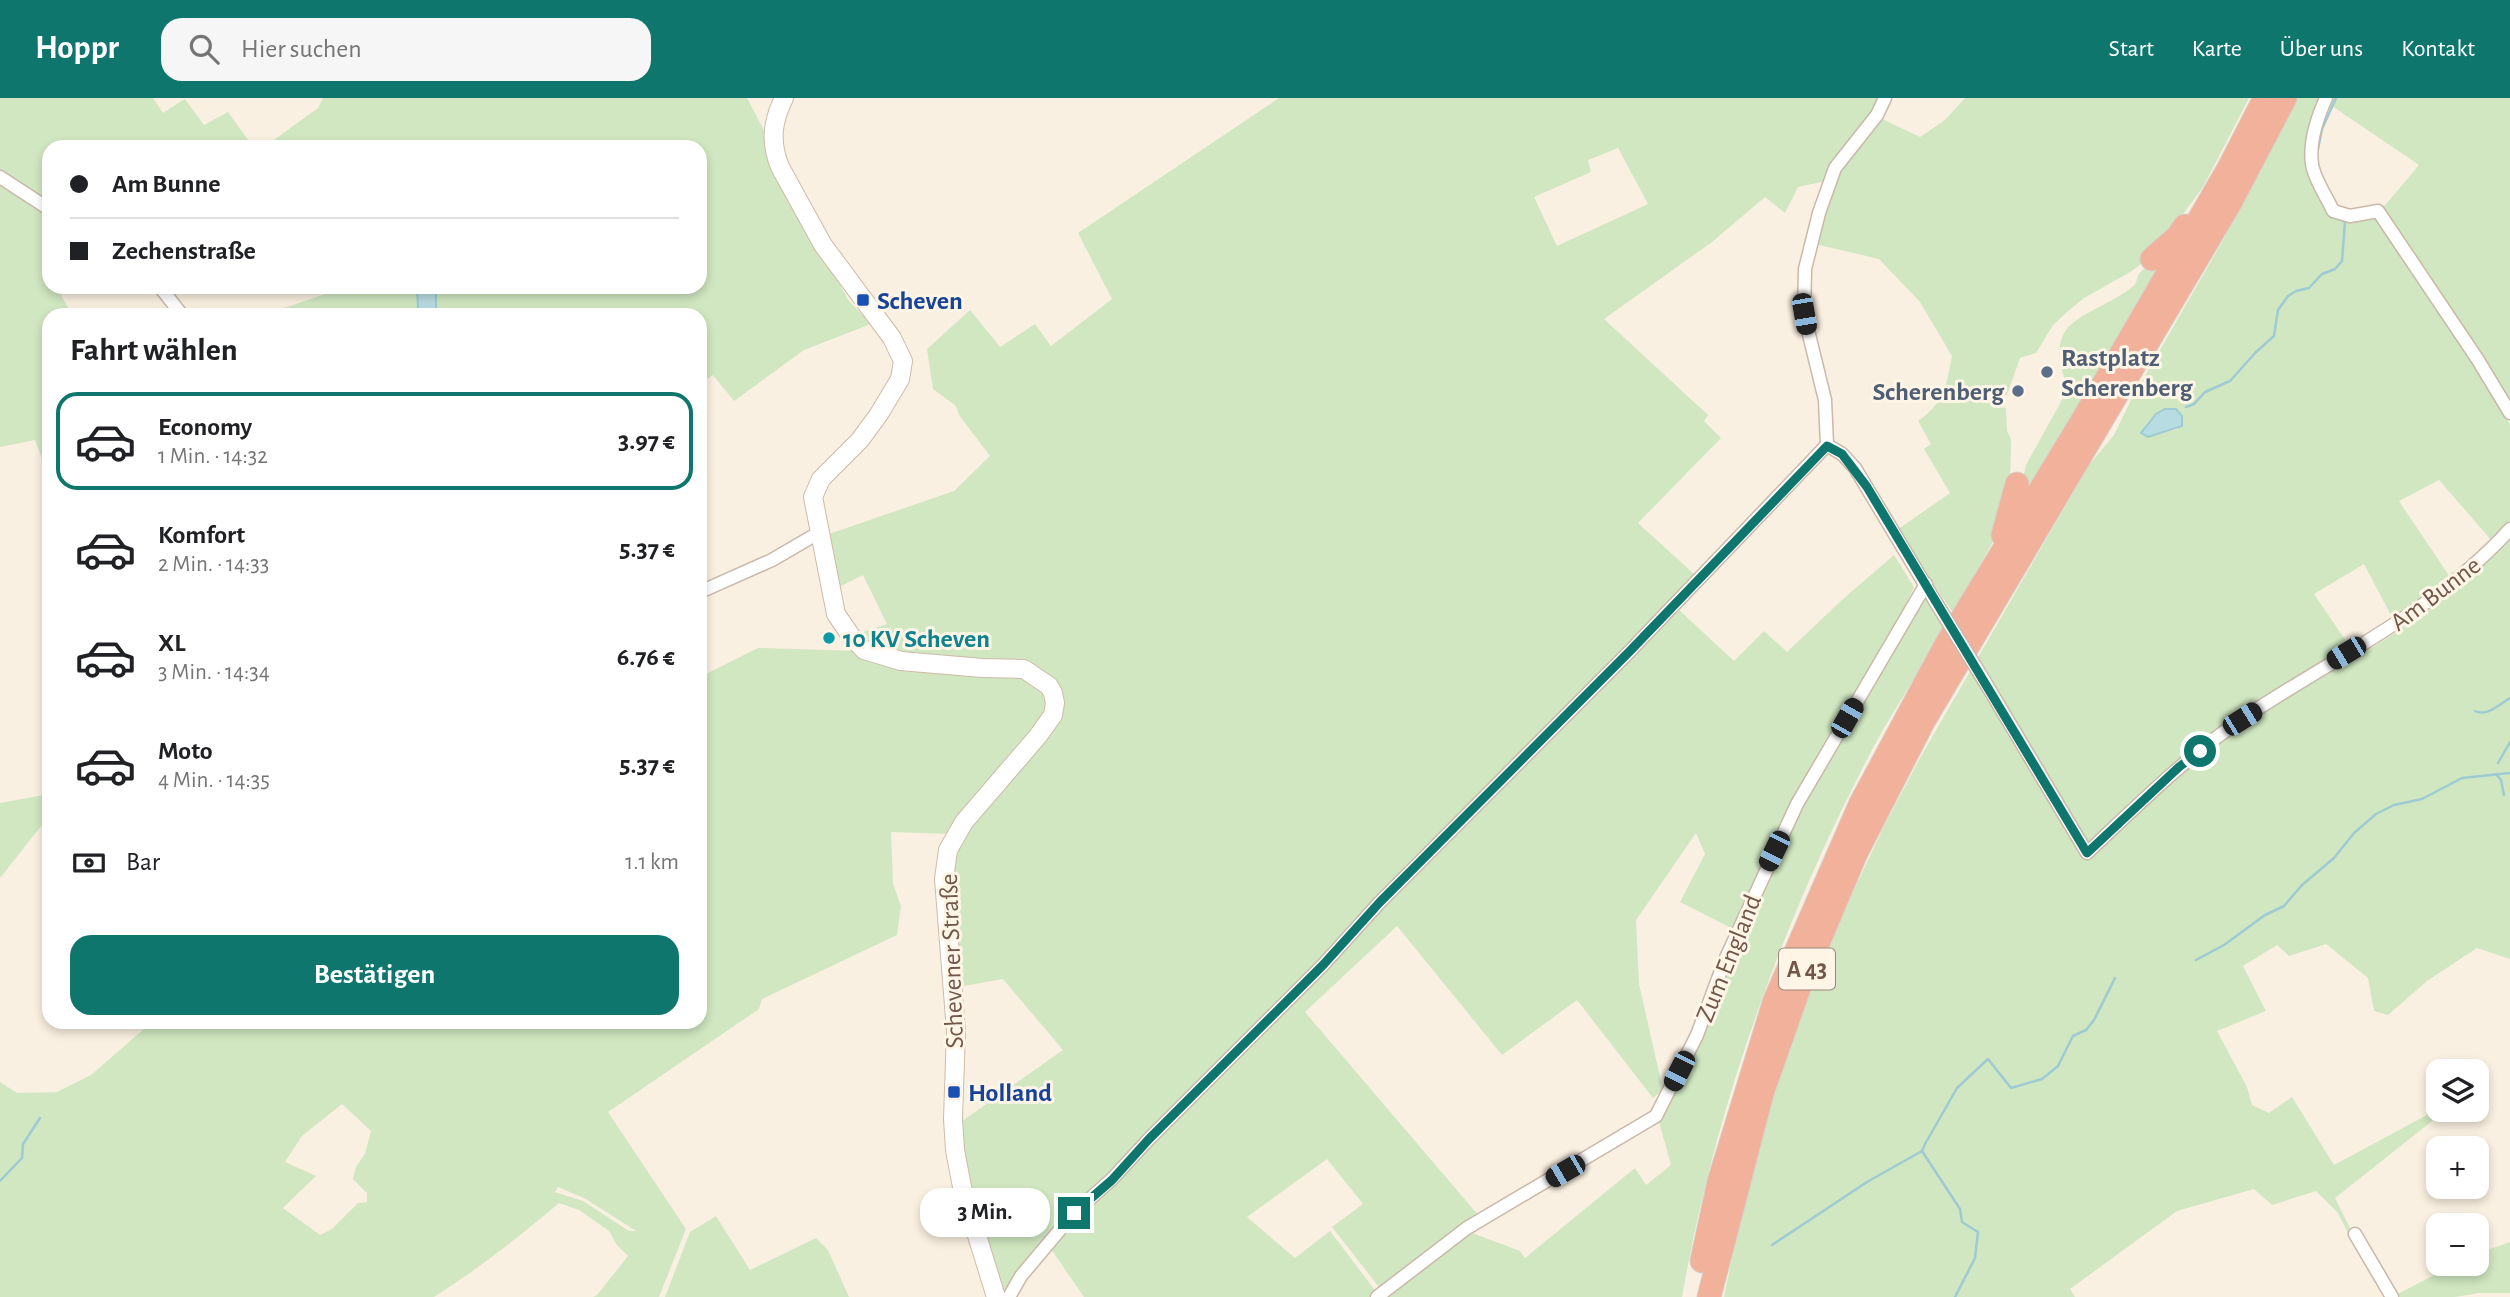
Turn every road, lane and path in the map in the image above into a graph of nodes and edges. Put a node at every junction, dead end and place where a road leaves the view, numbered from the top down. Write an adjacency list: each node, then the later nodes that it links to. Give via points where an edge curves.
1 (784, 98): 16 (main road, Schevener Straße, via 772,132 780,167 823,245 892,338 901,354 903,373 860,440 817,486 813,505)
2 (1885, 98): 13 (street, via 1835,168 1805,269 1804,314 1825,400)
3 (2265, 98): 6 (highway, A 43)
4 (2285, 98): 25 (highway, A 43, via 2230,203 1923,722 1857,853 1798,988 1762,1093)
5 (2326, 98): 12 (street, via 2312,143 2312,167 2333,211 2350,216 2378,211)
6 (2229, 168): 9 (highway, via 2178,236); 17 (highway, A 43)
7 (0, 177): 8 (street)
8 (42, 204)
9 (2152, 259)
10 (166, 294): 11 (street)
11 (176, 308)
12 (2510, 413)
13 (1827, 446): 18 (street, via 1854,468); 22 (street, via 1112,1180 1074,1213)
14 (2017, 484): 17 (highway)
15 (2510, 529): 18 (street, Am Bunne, bridge, via 2489,553 2418,610 2242,719 2179,767 2087,853)
16 (820, 532): 19 (street); 21 (main road, Schevener Straße, via 836,614 864,650 901,662 1024,669 1053,693 1053,715 964,822 948,850 944,879 956,1031 955,1150)
17 (1988, 577): 24 (highway, A 43, via 1860,805 1775,1000 1719,1182)
18 (1926, 583): 23 (street, Zum England, via 1797,804 1725,960 1697,1035 1656,1116 1467,1228)
19 (707, 589)
20 (2355, 1234): 26 (street)
21 (996, 1297)
22 (1009, 1297)
23 (1377, 1297)
24 (1693, 1297)
25 (1709, 1297)
26 (2392, 1297)

